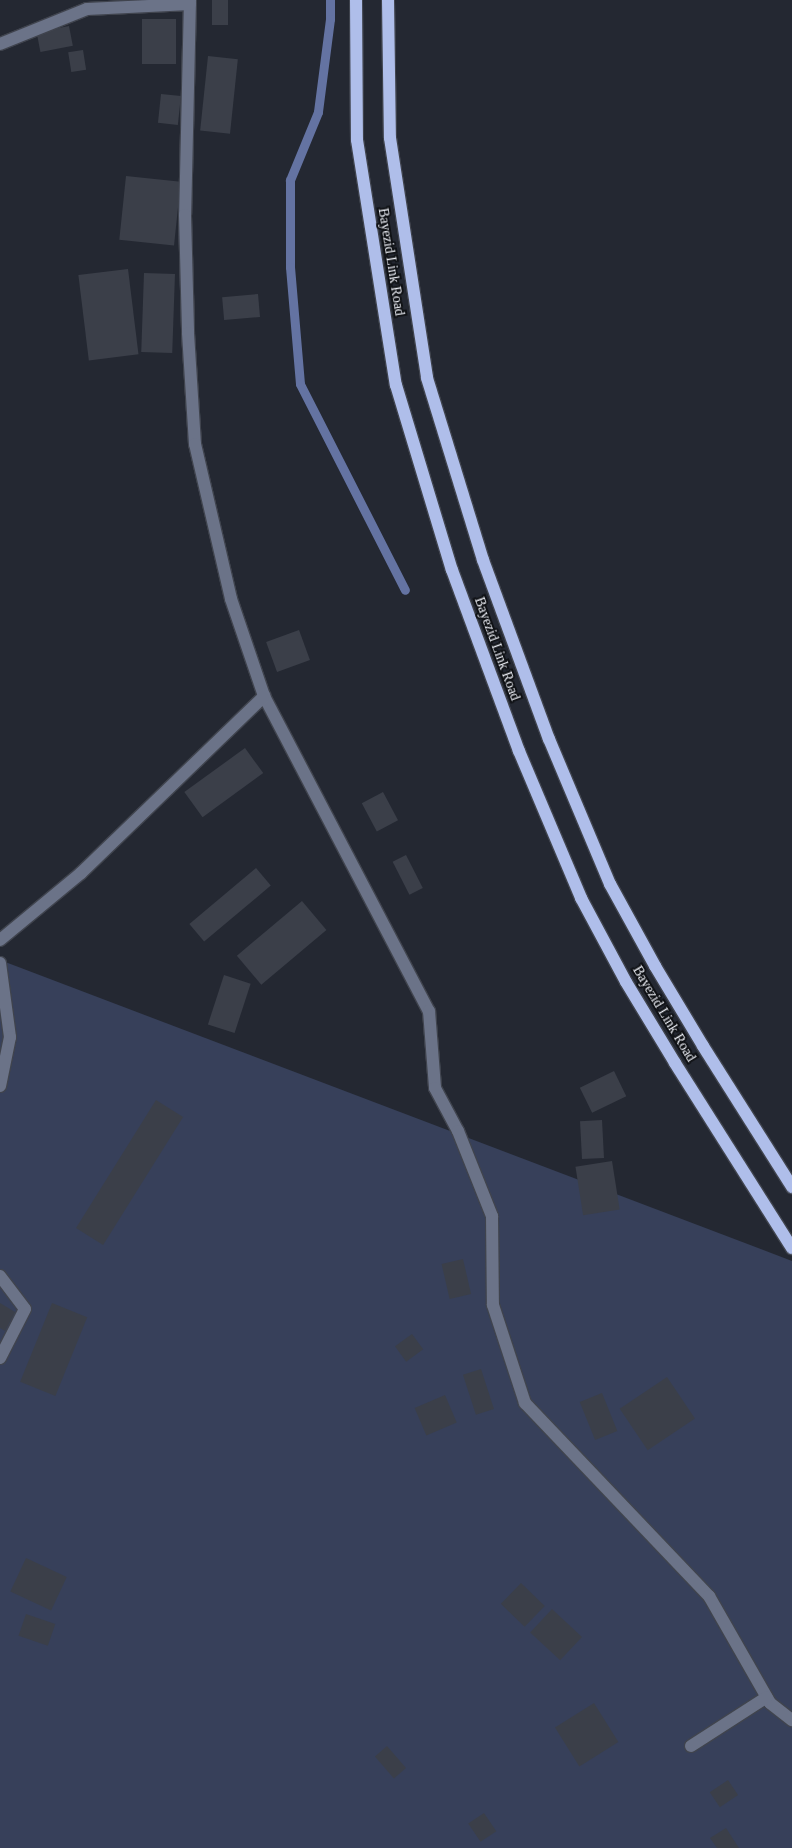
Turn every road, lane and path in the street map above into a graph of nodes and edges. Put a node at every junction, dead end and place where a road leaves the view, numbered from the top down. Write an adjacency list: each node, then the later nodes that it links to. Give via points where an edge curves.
1 (356, 0): 11 (main road, Bayezid Link Road, via 357,140 396,385 452,570 519,751 581,898 626,982)
2 (388, 0): 10 (main road, Bayezid Link Road, via 390,138 428,378 483,560 549,739 610,884 703,1046)
3 (190, 2): 4 (street, via 86,9); 5 (street, via 185,216 195,444 231,599)
4 (0, 44)
5 (264, 696): 6 (street, via 80,873); 14 (street, via 429,1011 436,1088 458,1130 492,1216 493,1305 525,1403 709,1596)
6 (0, 940)
7 (0, 963): 8 (street)
8 (3, 1008): 9 (street, via 10,1037)
9 (0, 1086)
10 (792, 1187)
11 (792, 1248)
12 (0, 1276): 13 (street, via 25,1309)
13 (0, 1358)
14 (767, 1697): 15 (street); 16 (street)
15 (792, 1720)
16 (691, 1746)

